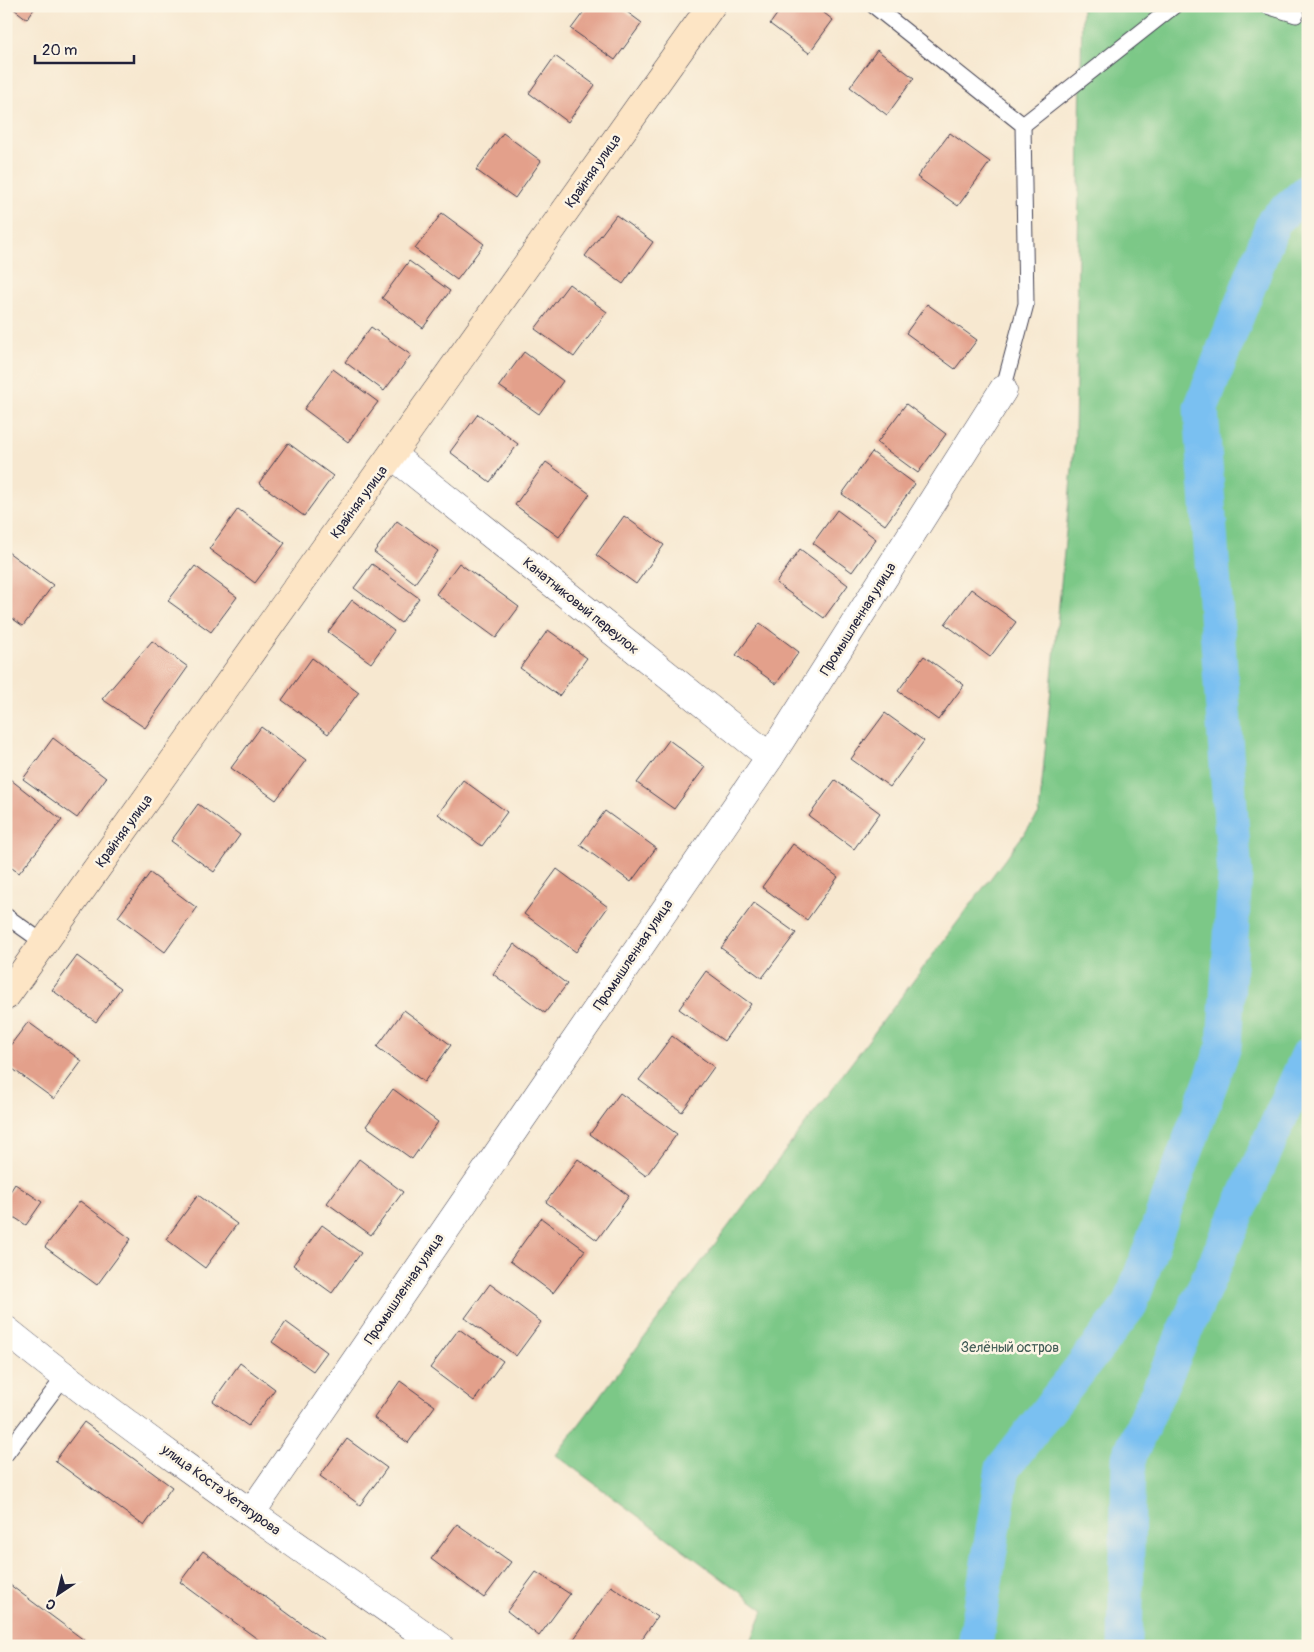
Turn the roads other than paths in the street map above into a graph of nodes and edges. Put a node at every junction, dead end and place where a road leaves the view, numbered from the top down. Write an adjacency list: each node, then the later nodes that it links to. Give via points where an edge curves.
1 (710, 6): 8 (street, Крайняя улица)
2 (874, 6): 6 (lane)
3 (1174, 6): 6 (lane)
4 (1267, 6): 5 (lane)
5 (1296, 15)
6 (1023, 124): 7 (lane, via 1026,304)
7 (1003, 390): 9 (street, Промышленная улица)
8 (392, 456): 9 (street, Канатниковый переулок); 11 (street, Крайняя улица)
9 (770, 757): 16 (street, Промышленная улица)
10 (6, 916): 11 (lane)
11 (44, 943): 12 (street, Крайняя улица)
12 (6, 996)
13 (6, 1330): 14 (street, улица Коста Хетагурова)
14 (64, 1376): 15 (lane); 16 (street, улица Коста Хетагурова)
15 (6, 1454)
16 (251, 1513): 17 (street, улица Коста Хетагурова)
17 (440, 1646)

